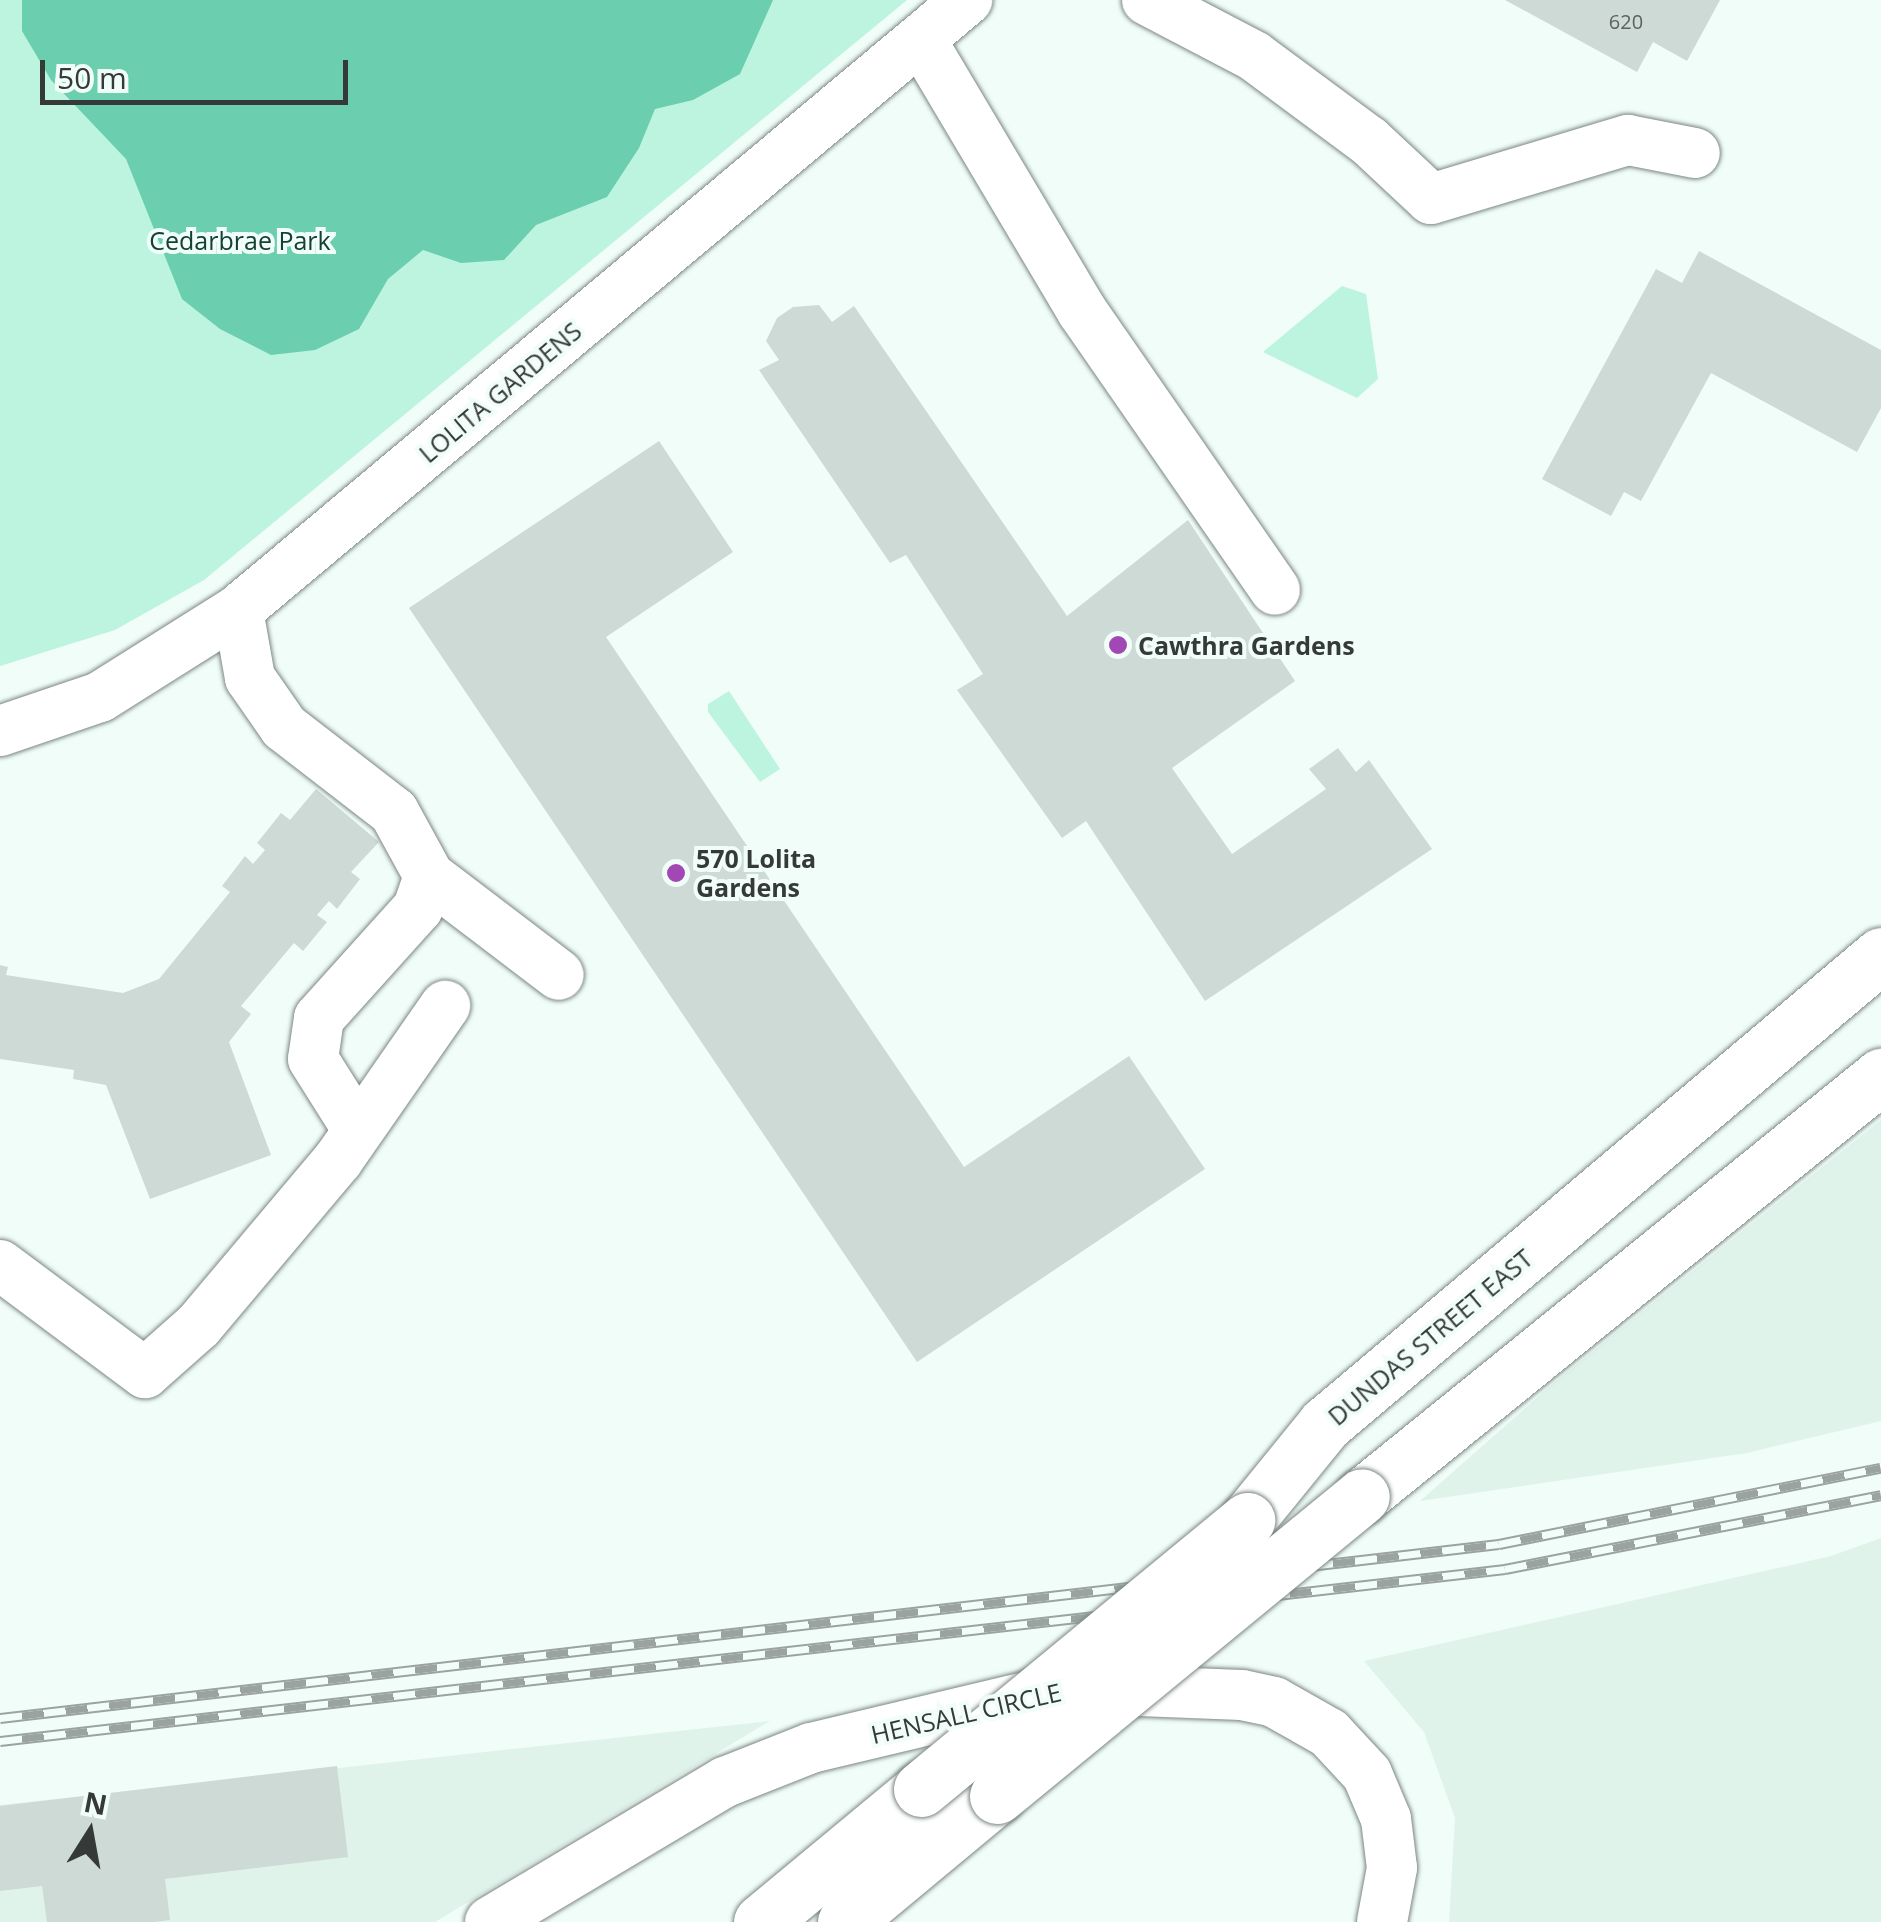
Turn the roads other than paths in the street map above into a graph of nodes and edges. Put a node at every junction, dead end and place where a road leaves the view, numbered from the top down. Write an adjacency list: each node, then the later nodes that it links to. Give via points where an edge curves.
1 (967, 0): 3 (street, LOLITA GARDENS)
2 (1147, 0): 4 (street, via 1254,56 1369,141 1431,200 1628,140)
3 (921, 40): 5 (street, via 1082,311); 6 (street, LOLITA GARDENS)
4 (1695, 153)
5 (1275, 590)
6 (238, 610): 7 (street, LOLITA GARDENS, via 100,697); 8 (street, via 250,678 284,727 394,812)
7 (0, 731)
8 (429, 876): 10 (street); 13 (street, via 418,908 319,1018 313,1059)
9 (1881, 955): 16 (main road, DUNDAS STREET EAST, bridge, via 1325,1424 1248,1520)
10 (559, 975)
11 (445, 1006): 13 (street)
12 (1881, 1076): 17 (main road, bridge)
13 (357, 1129): 14 (street, via 210,1312 145,1373)
14 (0, 1265)
15 (490, 1922): 18 (street, HENSALL CIRCLE, via 724,1782 811,1748 1062,1688 1242,1696 1274,1702 1329,1733 1368,1774 1386,1819 1392,1868)
16 (761, 1922)
17 (845, 1922)
18 (1382, 1922)

